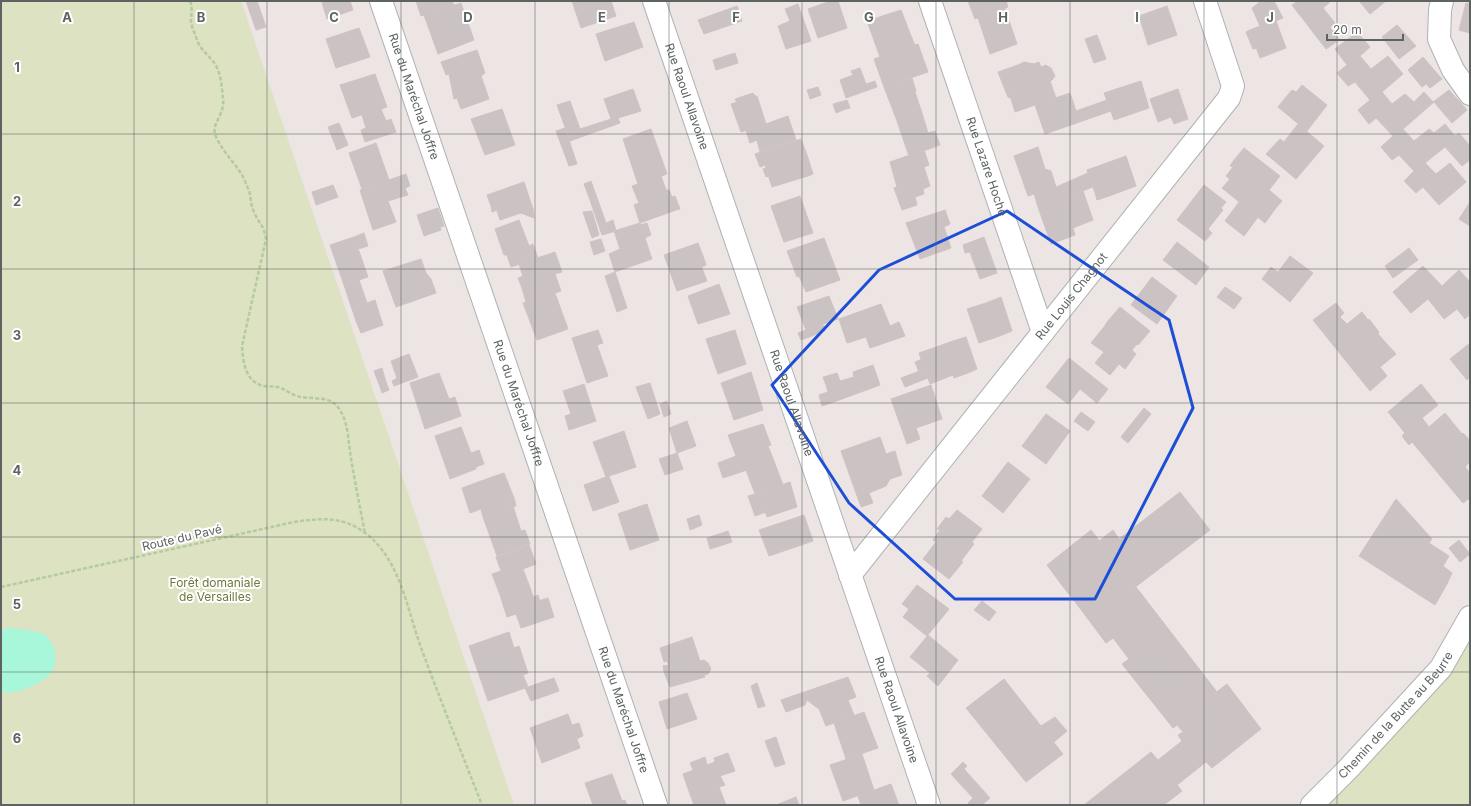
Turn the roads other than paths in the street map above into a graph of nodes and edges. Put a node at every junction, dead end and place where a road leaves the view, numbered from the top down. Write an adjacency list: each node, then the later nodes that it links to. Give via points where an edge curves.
1 (381, 1): 10 (street, Rue du Maréchal Joffre)
2 (654, 1): 8 (street, Rue Raoul Allavoine)
3 (930, 1): 7 (street, Rue Lazare Hoche)
4 (1205, 1): 7 (street, Rue Louis Chagnot, via 1233,86 1229,98)
5 (1442, 1): 6 (street, via 1439,39 1453,70)
6 (1470, 94)
7 (1042, 332): 8 (street, Rue Louis Chagnot)
8 (850, 575): 11 (street, Rue Raoul Allavoine)
9 (1470, 617): 12 (street, Chemin de la Butte au Beurre, via 1441,668)
10 (656, 805)
11 (929, 805)
12 (1312, 805)

